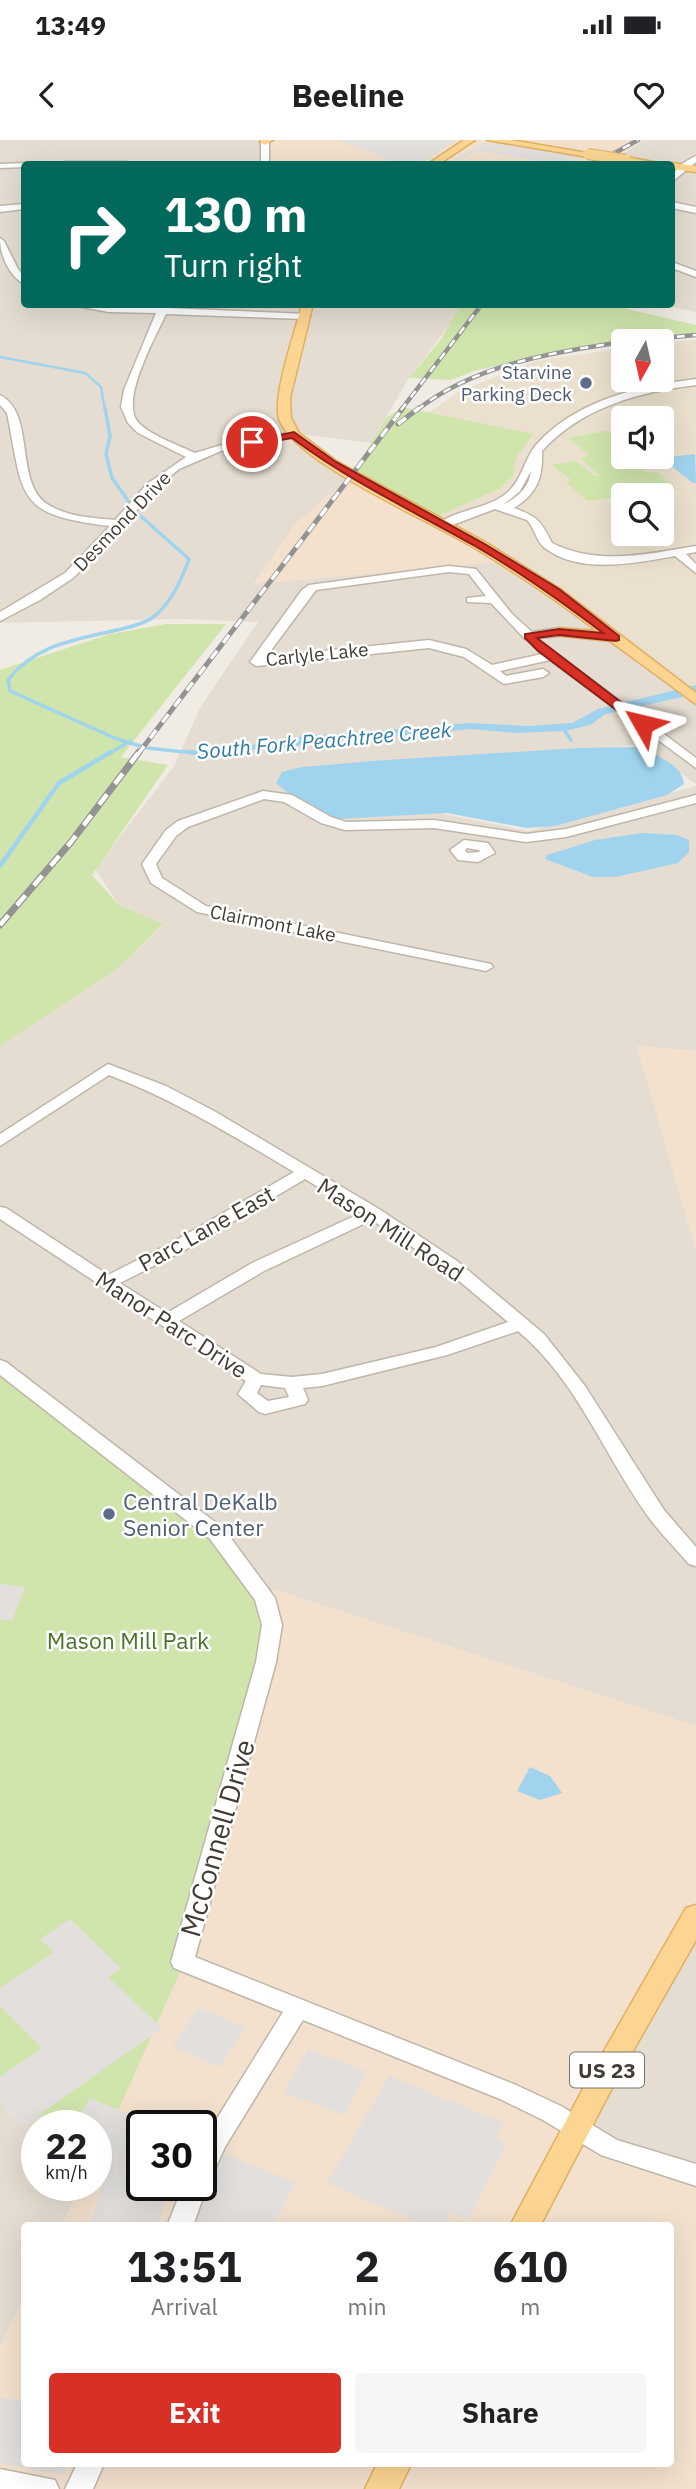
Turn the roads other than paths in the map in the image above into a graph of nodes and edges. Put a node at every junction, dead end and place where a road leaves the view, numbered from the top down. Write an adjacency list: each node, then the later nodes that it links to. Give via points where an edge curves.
1 (470, 140): 6 (main road)
2 (492, 140): 7 (main road, bridge)
3 (266, 141): 5 (street)
4 (696, 158): 11 (street)
5 (265, 161)
6 (438, 161)
7 (633, 161)
8 (0, 166): 9 (street)
9 (21, 166)
10 (696, 171): 12 (main road)
11 (675, 172)
12 (675, 173)
13 (21, 207): 14 (street)
14 (0, 209)
15 (0, 242): 18 (street)
16 (675, 266): 17 (street)
17 (696, 274)
18 (21, 278)
19 (164, 308): 20 (street); 24 (street, via 126,407 142,431)
20 (307, 310): 23 (main road, via 284,398 285,418)
21 (696, 382): 25 (street, via 645,390 600,405 565,426 537,451 538,470 531,490)
22 (0, 398): 26 (street, via 12,413 32,498 66,516)
23 (294, 435): 24 (street, Desmond Drive); 27 (main road, via 332,464)
24 (194, 457): 26 (street, Desmond Drive, via 158,481)
25 (500, 507): 27 (street, via 470,521); 29 (street, via 531,518 547,545 572,556 618,561)
26 (118, 524): 34 (street, Desmond Drive, via 64,579)
27 (443, 525): 33 (main road)
28 (696, 549): 29 (street)
29 (677, 552): 30 (street)
30 (696, 570)
31 (495, 598): 32 (street); 36 (street, Carlyle Lake); 39 (street, Carlyle Lake, via 472,571 457,568 313,587 256,662 429,644 471,654)
32 (471, 601)
33 (571, 604): 35 (main road, via 571,616); 37 (main road)
34 (0, 617)
35 (559, 632): 36 (street); 37 (main road)
36 (529, 636): 38 (street)
37 (616, 638): 41 (main road)
38 (552, 656): 39 (street); 42 (street)
39 (490, 668): 40 (street, Carlyle Lake, via 504,680)
40 (544, 673)
41 (696, 700)
42 (696, 764)
43 (696, 799): 44 (street, Clairmont Lake, via 546,837 482,838 434,824 345,826 287,799 263,795 183,824 149,864 156,880 202,909)
44 (486, 967)
45 (0, 1141): 46 (street, Mason Mill Road, via 108,1069 160,1089)
46 (304, 1172): 48 (street, Mason Mill Road); 49 (street, Parc Lane East, via 179,1246)
47 (0, 1212): 49 (street, Manor Parc Drive)
48 (373, 1213): 50 (street, via 258,1267); 51 (street, Mason Mill Road, via 451,1265)
49 (107, 1282): 50 (street, Manor Parc Drive)
50 (167, 1321): 53 (street, Manor Parc Drive)
51 (520, 1324): 54 (street, Manor Parc Drive, via 441,1351); 55 (street, Mason Mill Road, via 538,1338 579,1390 657,1515)
52 (0, 1366): 57 (street, McConnell Drive, via 217,1534 265,1598 272,1625 266,1662 182,1962)
53 (256, 1379): 54 (street, Manor Parc Drive); 54 (street, via 247,1394 265,1408 299,1400)
54 (292, 1383)
55 (696, 1559)
56 (696, 1916): 58 (main road, US 23)
57 (298, 2008): 58 (street, McConnell Drive, via 508,2092); 59 (street)
58 (577, 2127): 60 (street, McConnell Drive, via 610,2148); 63 (main road, US 23)
59 (217, 2138)
60 (696, 2175)
61 (189, 2201): 62 (street)
62 (182, 2222)
63 (527, 2222)
64 (90, 2467): 68 (street)
65 (392, 2467): 69 (main road)
66 (0, 2482): 67 (street)
67 (45, 2489)
68 (79, 2489)
69 (381, 2489)

